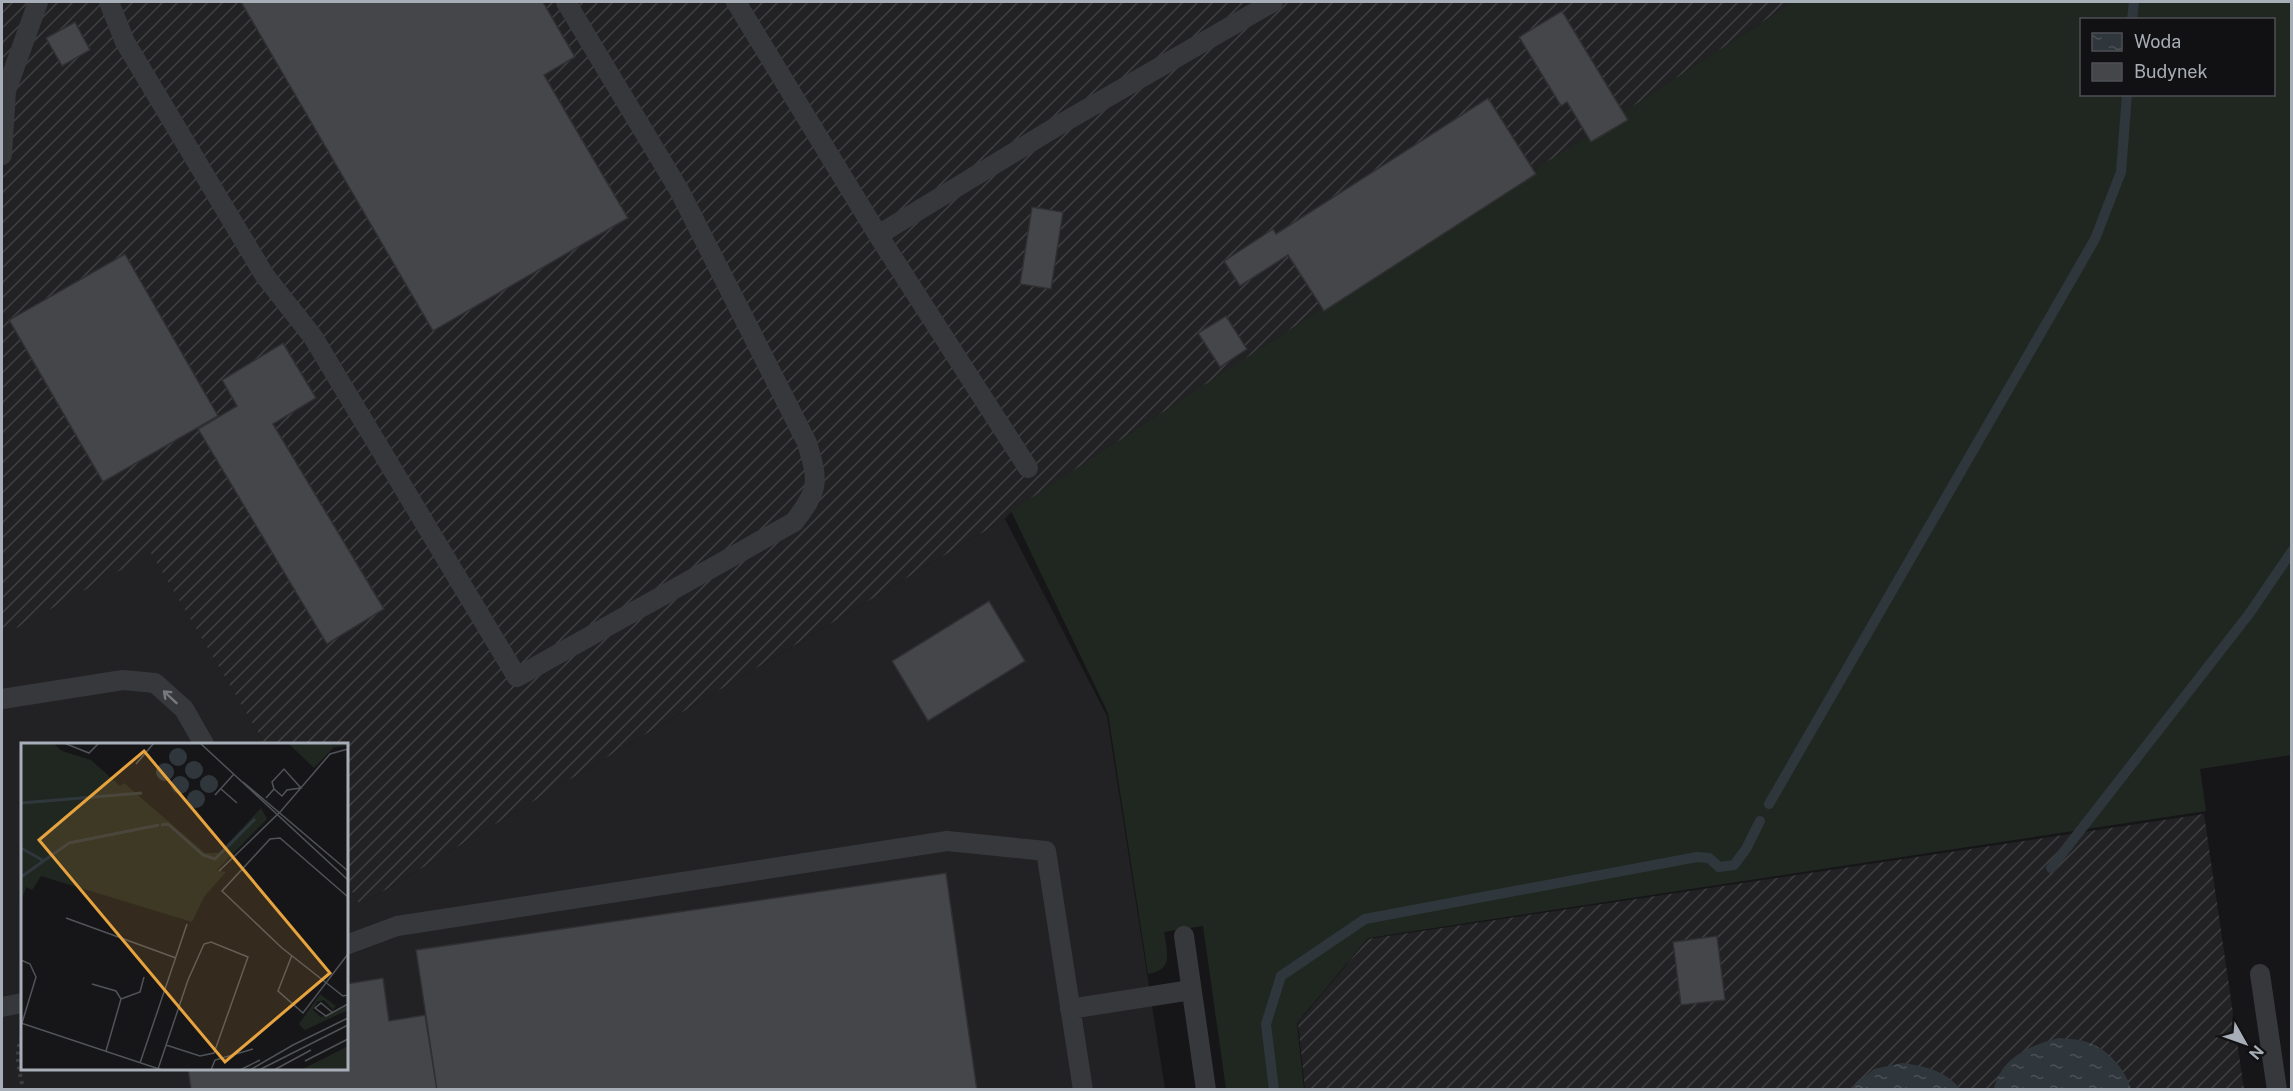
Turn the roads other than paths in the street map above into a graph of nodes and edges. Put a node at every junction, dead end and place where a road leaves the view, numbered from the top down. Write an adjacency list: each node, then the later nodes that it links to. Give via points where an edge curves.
1 (38, 2): 6 (lane)
2 (109, 2): 3 (lane, via 125,42 259,266 313,337 517,677 794,522 811,500 816,472 807,443 679,190)
3 (566, 2)
4 (736, 2): 8 (lane)
5 (1272, 2): 8 (lane)
6 (4, 91): 7 (lane)
7 (2, 154)
8 (878, 235): 9 (lane)
9 (1028, 468)
10 (2, 699): 11 (lane, one-way to 10, via 184,709 155,683 123,681)
11 (203, 743)
12 (1184, 936): 15 (lane)
13 (348, 944): 18 (lane, via 398,926 947,841 1046,851)
14 (2260, 974): 21 (lane)
15 (1191, 990): 18 (lane); 20 (lane)
16 (21, 1003): 17 (lane)
17 (2, 1007)
18 (1070, 1009): 19 (lane)
19 (1083, 1089)
20 (1206, 1089)
21 (2277, 1089)

